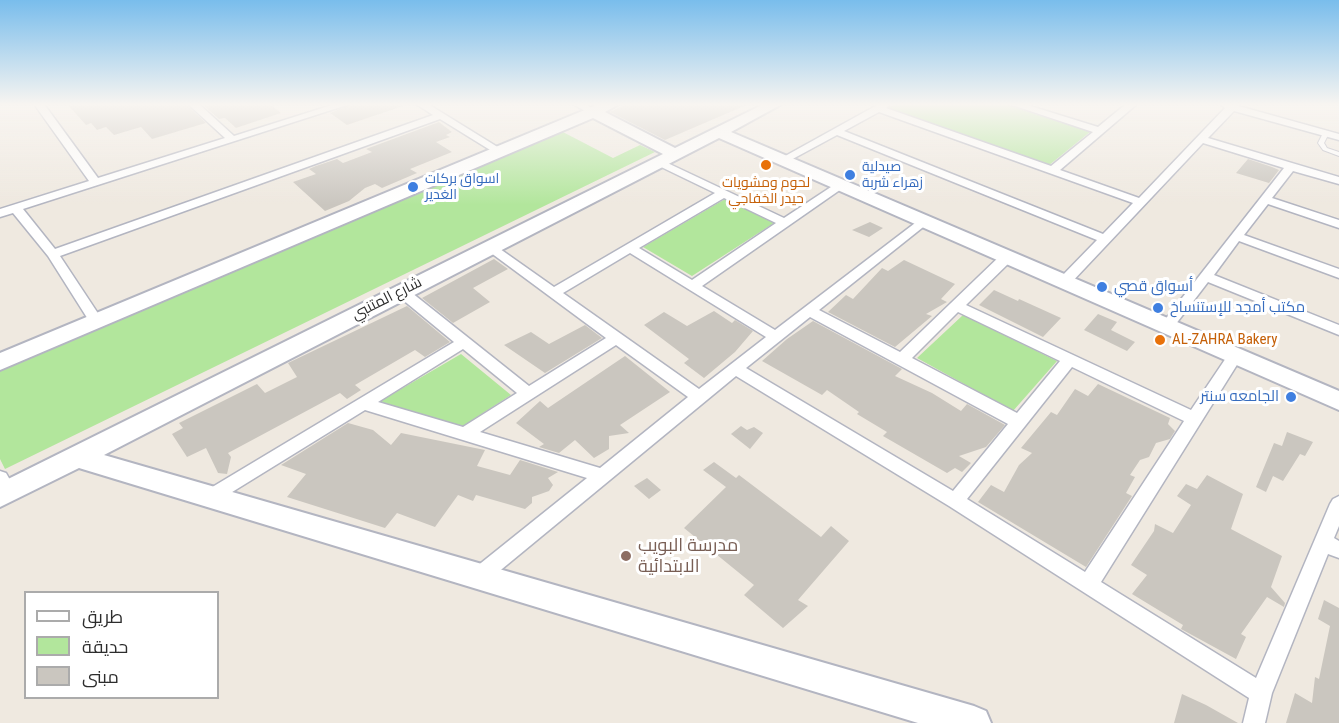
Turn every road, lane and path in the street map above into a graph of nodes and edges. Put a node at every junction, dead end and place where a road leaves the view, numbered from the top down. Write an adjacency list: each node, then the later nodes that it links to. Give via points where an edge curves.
1 (63, 138): 24 (street)
2 (230, 138): 15 (street)
3 (239, 138): 15 (street)
4 (379, 138): 38 (street)
5 (476, 138): 17 (street)
6 (527, 138): 17 (street)
7 (634, 138): 19 (street)
8 (710, 138): 19 (street, شارع المتنبي)
9 (731, 138): 20 (street)
10 (824, 138): 20 (street)
11 (853, 138): 35 (street)
12 (965, 138): 22 (street)
13 (1092, 138): 22 (street)
14 (1324, 138): 18 (lane, via 1321,143 1325,149)
15 (232, 140): 24 (street)
16 (1200, 140): 21 (street); 28 (street)
17 (499, 152): 48 (street)
18 (1339, 154)
19 (667, 158): 26 (street); 36 (street, شارع المتنبي)
20 (783, 160): 25 (street)
21 (1290, 166): 23 (street); 27 (street)
22 (1052, 171): 28 (street)
23 (1339, 182)
24 (96, 183): 29 (street)
25 (841, 185): 31 (street); 32 (street)
26 (724, 193): 32 (street); 37 (street)
27 (1265, 199): 33 (street); 34 (street)
28 (1140, 202): 35 (street)
29 (16, 208): 30 (street); 38 (street)
30 (0, 213)
31 (923, 221): 39 (street); 47 (street)
32 (785, 223): 43 (street)
33 (1339, 224)
34 (1236, 236): 40 (street); 41 (street)
35 (1105, 239): 42 (street)
36 (489, 247): 44 (street, شارع المتنبي); 45 (street)
37 (630, 248): 43 (street); 45 (street)
38 (53, 254): 48 (street)
39 (1008, 257): 42 (street); 46 (street)
40 (1339, 274)
41 (1205, 276): 49 (street); 50 (street)
42 (1064, 282): 49 (street)
43 (692, 286): 51 (street)
44 (402, 292): 53 (street); 66 (street, شارع المتنبي)
45 (553, 294): 52 (street)
46 (957, 306): 55 (street); 56 (street)
47 (809, 310): 51 (street); 55 (street)
48 (96, 321): 57 (street)
49 (1167, 326): 54 (street)
50 (1339, 330)
51 (775, 336): 58 (street)
52 (616, 338): 59 (street); 60 (street)
53 (464, 342): 59 (street); 62 (street)
54 (1235, 356): 61 (street); 63 (street)
55 (902, 359): 64 (street)
56 (1070, 359): 63 (street); 64 (street)
57 (0, 362)
58 (735, 368): 60 (street); 70 (street)
59 (528, 394): 65 (street)
60 (699, 397): 67 (street)
61 (1339, 400)
62 (362, 403): 65 (street); 69 (street)
63 (1193, 418): 74 (street)
64 (1019, 422): 70 (street)
65 (465, 434): 67 (street)
66 (75, 457): 68 (street, شارع المتنبي); 69 (street)
67 (601, 475): 73 (street)
68 (2, 488)
69 (210, 497): 73 (street)
70 (955, 501): 74 (street)
71 (1339, 504): 72 (street)
72 (1331, 546): 75 (street)
73 (478, 576): 76 (street)
74 (1088, 584): 75 (street)
75 (1261, 693): 77 (street)
76 (974, 723)
77 (1254, 723)

